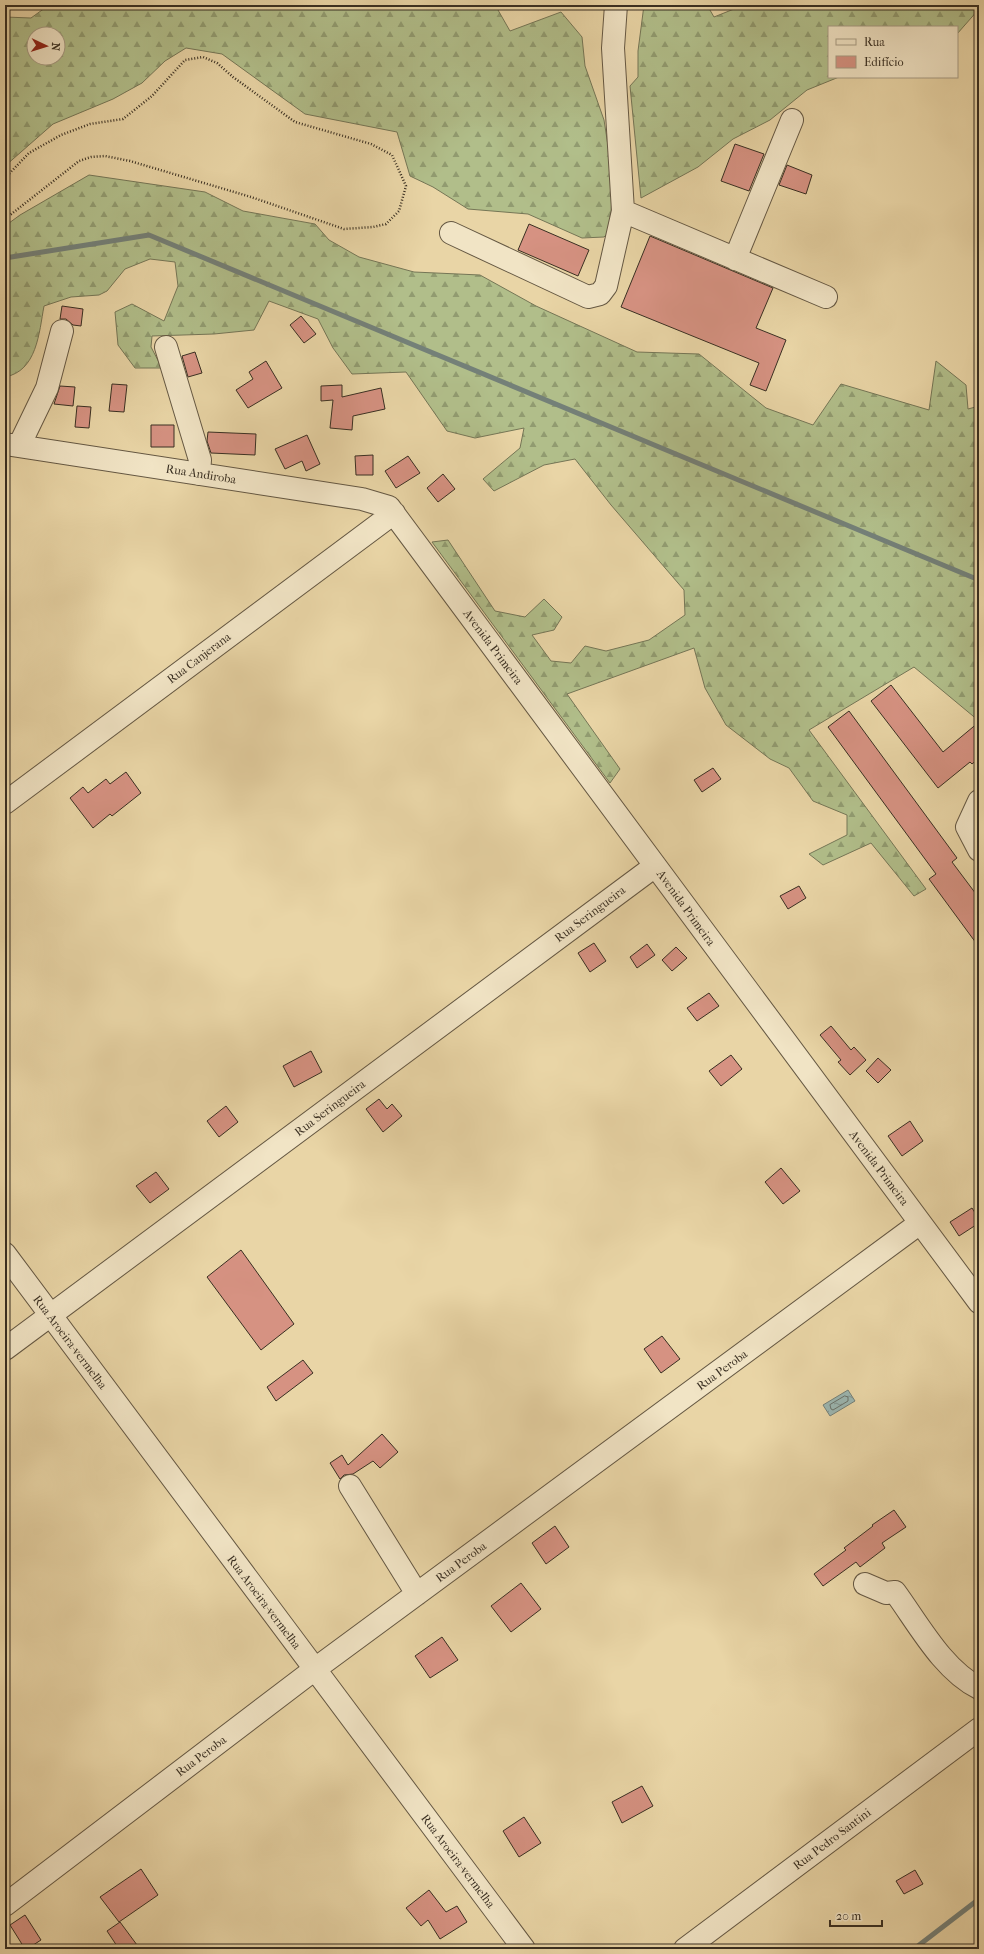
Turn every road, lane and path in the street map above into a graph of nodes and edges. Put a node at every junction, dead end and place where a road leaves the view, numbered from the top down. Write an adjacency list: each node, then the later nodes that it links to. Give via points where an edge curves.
1 (616, 5): 4 (street, via 613,48)
2 (792, 120): 7 (street)
3 (5, 178): 5 (path, via 29,153 62,135 90,124 123,119 152,96 185,60 202,57 217,63 295,122 371,144 392,155 406,186 399,211 386,224 344,229 251,197 130,161 105,156 91,157 79,161)
4 (623, 211): 6 (street, via 606,286 600,294 588,297); 7 (street)
5 (5, 219)
6 (451, 233)
7 (735, 259): 8 (street)
8 (826, 297)
9 (62, 331): 11 (street, via 47,388)
10 (166, 346): 12 (street, via 200,460)
11 (12, 445): 12 (street, Rua Andiroba)
12 (199, 474): 13 (street, Rua Andiroba, via 362,499 389,507)
13 (394, 513): 15 (street, Rua Canjerana); 17 (street, Avenida Primeira)
14 (979, 801): 16 (street, via 967,827)
15 (5, 803)
16 (979, 850)
17 (655, 866): 18 (street, Avenida Primeira); 21 (street, Rua Seringueira)
18 (920, 1224): 20 (street, Avenida Primeira); 25 (street, Rua Peroba)
19 (5, 1254): 21 (street, Rua Aroeira-vermelha)
20 (979, 1302)
21 (51, 1316): 22 (street, Rua Seringueira); 26 (street, Rua Aroeira-vermelha)
22 (5, 1349)
23 (350, 1486): 25 (street)
24 (865, 1584): 27 (street, via 886,1592 895,1592 946,1662 963,1678)
25 (417, 1594): 26 (street, Rua Peroba)
26 (315, 1669): 29 (street, Rua Peroba); 30 (street, Rua Aroeira-vermelha)
27 (979, 1688)
28 (979, 1729): 31 (street, Rua Pedro Santini)
29 (5, 1905)
30 (524, 1949)
31 (685, 1949)

